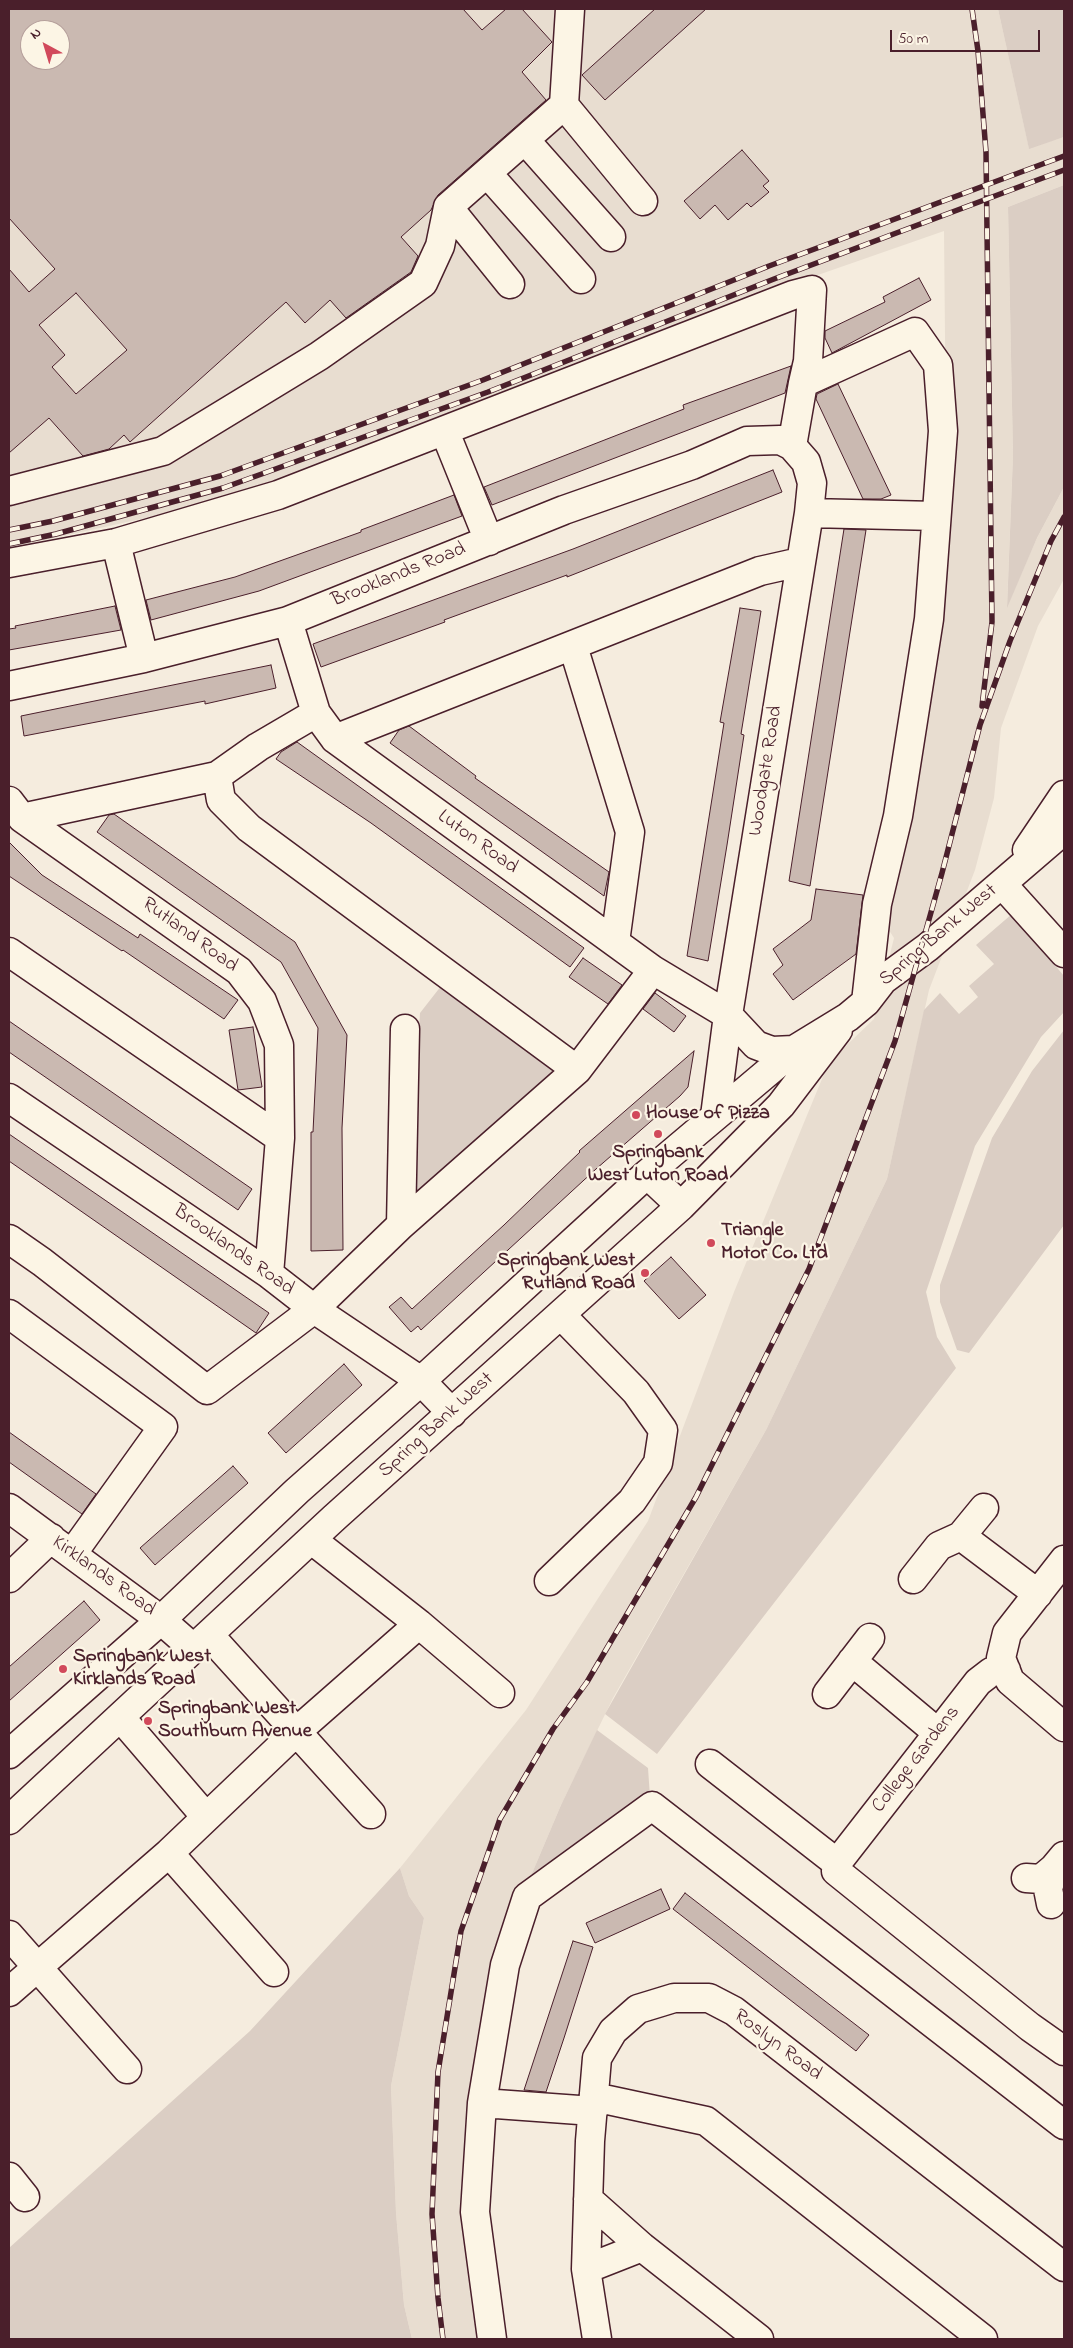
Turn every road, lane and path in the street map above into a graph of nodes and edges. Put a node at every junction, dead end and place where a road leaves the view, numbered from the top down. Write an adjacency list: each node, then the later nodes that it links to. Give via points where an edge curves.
1 (570, 9): 2 (street)
2 (564, 105): 3 (street); 5 (street)
3 (525, 140): 4 (street); 7 (street)
4 (487, 173): 6 (street); 8 (street)
5 (643, 201)
6 (448, 207): 9 (street); 13 (street, via 440,246 423,283 319,356 163,451)
7 (611, 238)
8 (581, 279)
9 (510, 284)
10 (803, 383): 11 (street, via 808,361 812,290); 12 (street); 15 (street, via 915,332 938,365 943,431)
11 (445, 432): 16 (street); 17 (street, via 278,495)
12 (786, 443): 14 (street, Woodgate Road, via 806,462 812,483); 16 (street, Brooklands Road, via 748,440 692,465 564,510)
13 (9, 492)
14 (809, 513): 15 (street); 18 (street, Woodgate Road)
15 (936, 516): 35 (street, via 927,629 898,816)
16 (489, 541): 20 (street, Brooklands Road)
17 (116, 543): 19 (street); 22 (street)
18 (800, 562): 21 (street, via 760,571); 36 (street, Woodgate Road)
19 (9, 563)
20 (288, 621): 22 (street, Brooklands Road); 24 (street, Luton Road)
21 (573, 646): 25 (street); 31 (street, via 630,832)
22 (144, 658): 23 (street, Brooklands Road)
23 (9, 686)
24 (316, 713): 25 (street, Luton Road); 26 (street)
25 (334, 738): 31 (street, Luton Road)
26 (217, 776): 28 (street); 39 (street, via 221,800 249,828)
27 (1064, 795): 30 (street, Spring Bank West)
28 (15, 810): 42 (street, Rutland Road, via 239,971 262,1001 279,1045)
29 (1064, 830): 30 (street, Spring Bank West)
30 (1006, 880): 33 (street); 35 (street, Spring Bank West, via 928,947 883,980)
31 (615, 942): 34 (street, Luton Road)
32 (9, 952): 42 (street)
33 (1064, 953)
34 (653, 970): 36 (street, Luton Road); 39 (street)
35 (857, 1009): 38 (street, Spring Bank West); 44 (street, Spring Bank West, via 781,1105)
36 (728, 1015): 38 (street, Luton Road, via 756,1045 772,1051); 41 (street, Woodgate Road)
37 (405, 1029): 45 (street)
38 (794, 1050): 41 (street, Spring Bank West)
39 (577, 1070): 45 (street)
40 (9, 1098): 47 (street, Brooklands Road)
41 (715, 1116): 43 (street, Spring Bank West)
42 (280, 1138): 47 (street, Rutland Road)
43 (647, 1174): 44 (street); 51 (street, Spring Bank West)
44 (681, 1206): 50 (street, Spring Bank West)
45 (401, 1225): 48 (street)
46 (9, 1239): 48 (street, via 207,1390)
47 (269, 1274): 48 (street, Brooklands Road)
48 (314, 1308): 51 (street, Brooklands Road)
49 (9, 1314): 57 (street, via 163,1427)
50 (561, 1315): 52 (street, Spring Bank West); 61 (street, via 636,1392 663,1430 658,1463 632,1501)
51 (421, 1381): 52 (street, Brooklands Road); 63 (street, Spring Bank West, via 297,1491)
52 (452, 1413): 56 (street, Spring Bank West)
53 (9, 1508): 57 (street, Kirklands Road)
54 (984, 1508): 55 (street)
55 (961, 1536): 60 (street, via 939,1546); 62 (street)
56 (312, 1540): 64 (street); 66 (street, Spring Bank West)
57 (61, 1546): 59 (street); 63 (street, Kirklands Road)
58 (1064, 1560): 62 (street)
59 (9, 1578)
60 (913, 1579)
61 (549, 1582)
62 (1038, 1594): 68 (street, via 1007,1633 1001,1658)
63 (161, 1620): 66 (street, Kirklands Road); 75 (street, Spring Bank West)
64 (419, 1624): 69 (street); 73 (street)
65 (870, 1638): 67 (street)
66 (202, 1642): 71 (street, Spring Bank West); 73 (street, Kirklands Road)
67 (852, 1661): 70 (street); 74 (street)
68 (1006, 1670): 72 (street, via 1010,1681); 74 (street, College Gardens, via 991,1672 978,1682)
69 (500, 1694)
70 (827, 1694)
71 (121, 1718): 78 (street); 79 (street, Spring Bank West)
72 (1064, 1727)
73 (296, 1732): 77 (street, Kirklands Road); 78 (street)
74 (938, 1733): 82 (street, College Gardens)
75 (9, 1754)
76 (710, 1764): 82 (street)
77 (370, 1814)
78 (206, 1817): 80 (street)
79 (9, 1820)
80 (168, 1853): 86 (street); 87 (street)
81 (1059, 1862): 83 (street, via 1041,1879); 84 (street, via 1048,1889)
82 (837, 1864): 89 (street, via 836,1872)
83 (1026, 1878)
84 (1051, 1904)
85 (9, 1935): 86 (street)
86 (36, 1966): 88 (street); 90 (street)
87 (274, 1972)
88 (9, 1992)
89 (1064, 2051)
90 (127, 2069)
91 (482, 2103): 92 (street); 93 (street, via 505,1965 527,1897 652,1806); 98 (street, via 475,2212)
92 (593, 2104): 94 (street, Roslyn Road); 96 (street, Roslyn Road, via 597,2058 613,2031 638,2009 674,1998 709,1998 734,2011); 101 (street, via 706,2121)
93 (1064, 2125)
94 (588, 2199): 95 (street); 97 (street, Roslyn Road)
95 (642, 2246): 97 (street); 100 (street)
96 (1064, 2266)
97 (586, 2269): 99 (street, Roslyn Road)
98 (492, 2339)
99 (597, 2339)
100 (760, 2339)
101 (983, 2339)

